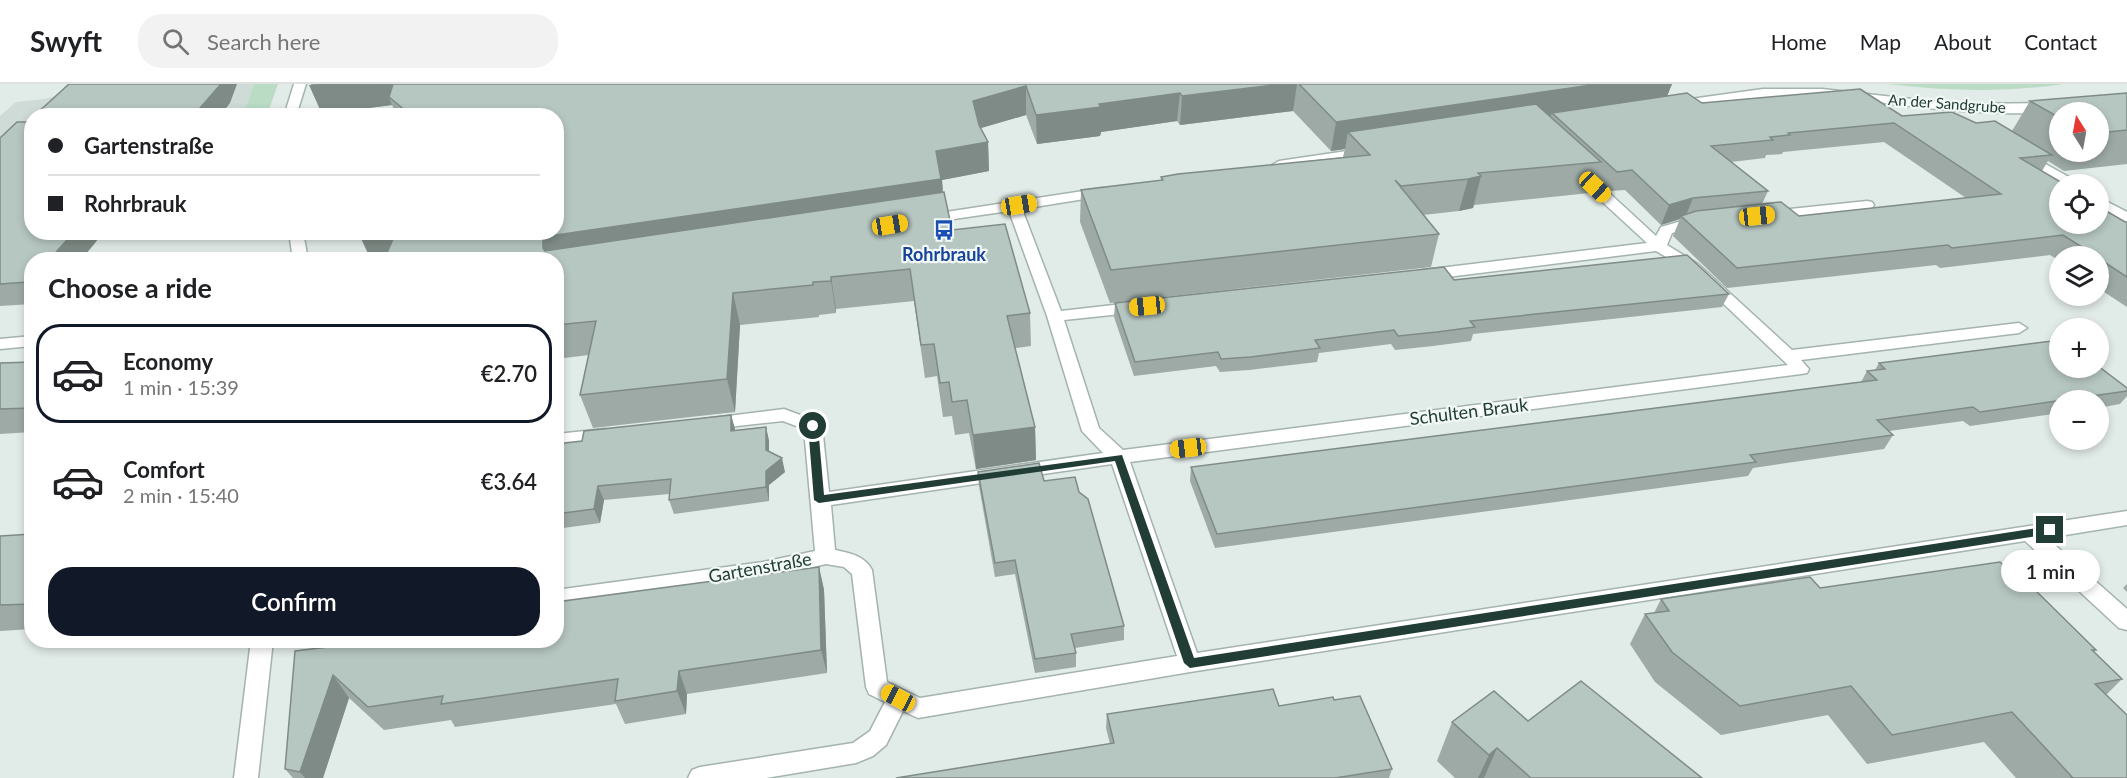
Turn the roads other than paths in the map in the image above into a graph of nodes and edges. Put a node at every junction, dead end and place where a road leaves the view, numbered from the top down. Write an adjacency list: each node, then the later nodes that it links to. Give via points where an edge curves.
1 (300, 84): 4 (street)
2 (1665, 107): 5 (street, An der Sandgrube, via 1747,95 1822,93)
3 (2049, 107): 5 (street, An der Sandgrube)
4 (292, 108)
5 (1956, 108): 6 (street)
6 (1970, 120)
7 (1380, 150): 10 (street)
8 (2016, 150): 11 (street)
9 (1565, 159): 20 (street)
10 (1264, 167)
11 (2056, 174)
12 (1113, 190): 14 (street)
13 (1867, 205): 16 (street)
14 (1014, 206): 19 (street); 23 (street)
15 (2109, 207): 17 (street)
16 (1761, 216)
17 (2127, 218)
18 (1714, 220): 20 (street, via 1666,230)
19 (913, 221)
20 (1659, 246): 21 (street); 27 (street, via 1693,267)
21 (1413, 276)
22 (1159, 304): 23 (street)
23 (1055, 316): 31 (street, via 1091,431)
24 (2019, 328): 27 (street)
25 (24, 342): 26 (street)
26 (0, 344)
27 (1788, 356): 31 (street, Schulten Brauk, via 1801,369)
28 (696, 424): 32 (street, Gartenstraße, via 784,415 813,426)
29 (628, 432): 30 (street)
30 (564, 439)
31 (1119, 457): 32 (street); 39 (street)
32 (819, 500): 35 (street, Gartenstraße)
33 (2127, 518): 34 (street)
34 (2030, 534): 37 (street); 39 (street)
35 (826, 556): 36 (street, Gartenstraße, via 763,570); 40 (street, via 850,561 862,570 877,687)
36 (564, 597)
37 (2127, 622)
38 (261, 648): 41 (street)
39 (1190, 663): 40 (street, via 918,708)
40 (898, 698): 42 (street, via 878,740 870,748)
41 (246, 778)
42 (700, 778)

